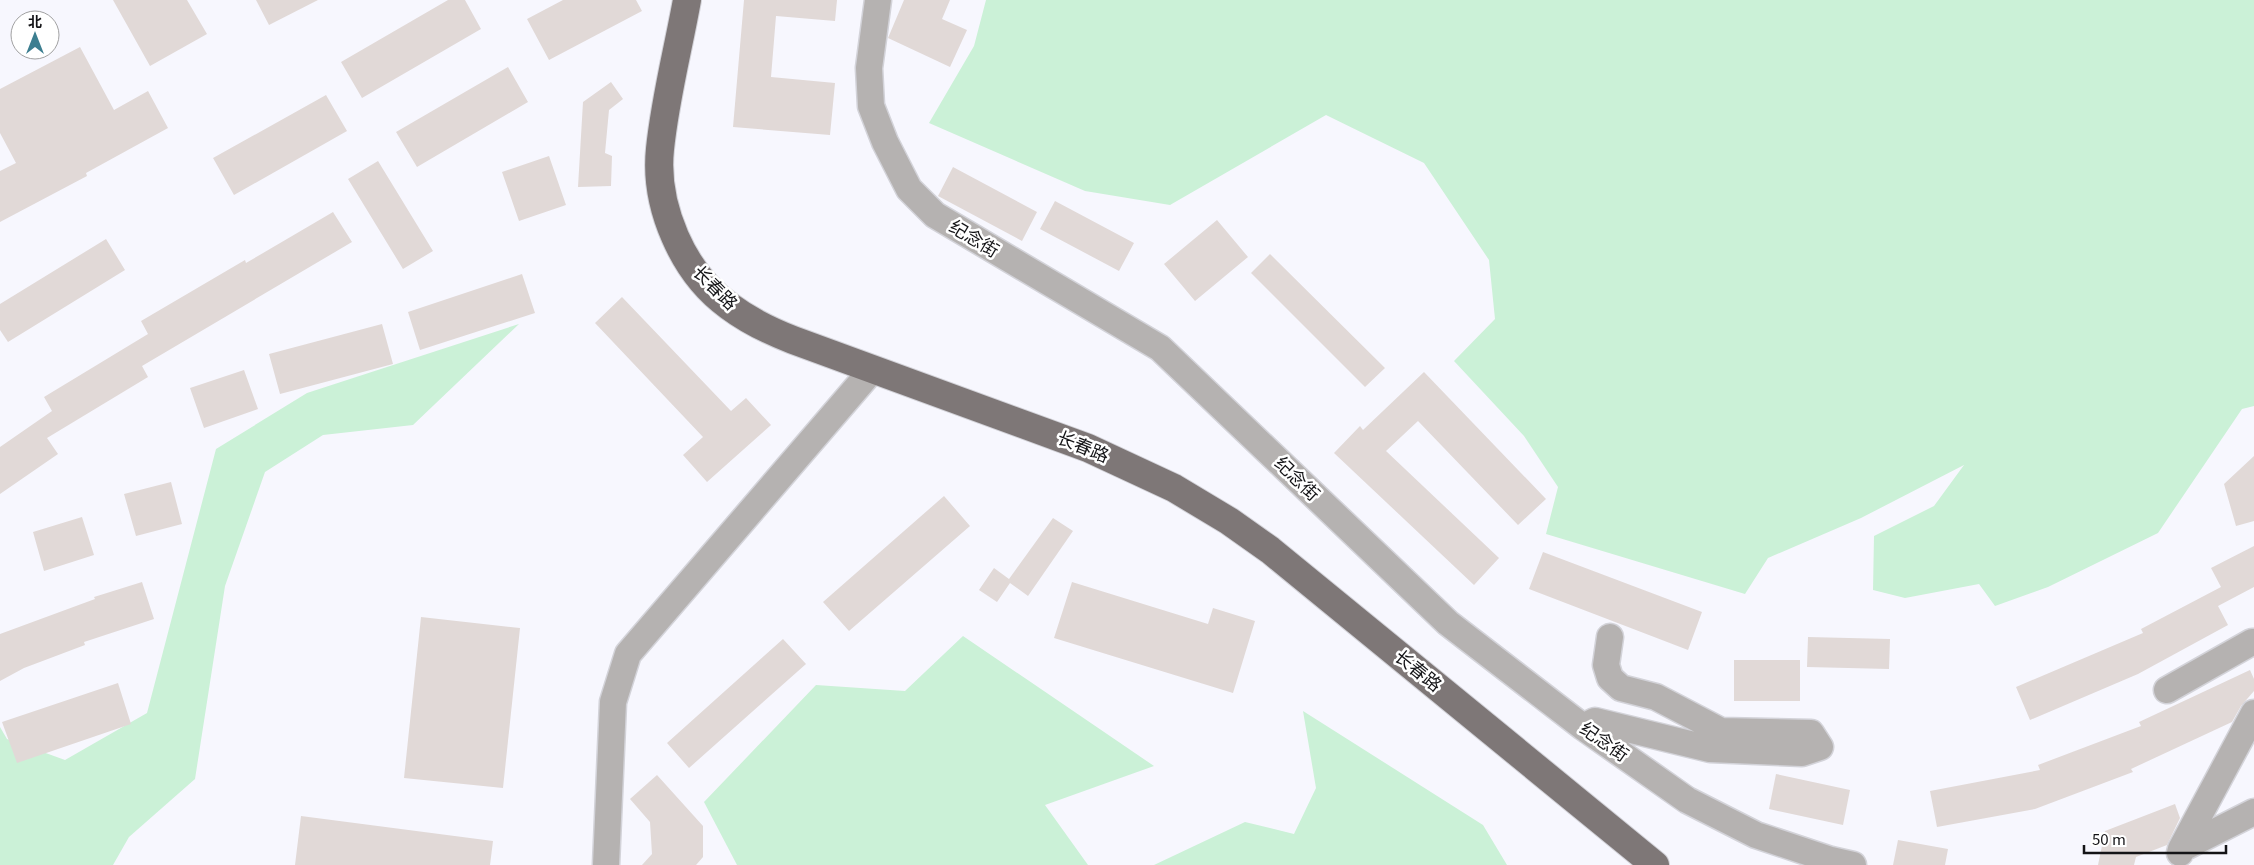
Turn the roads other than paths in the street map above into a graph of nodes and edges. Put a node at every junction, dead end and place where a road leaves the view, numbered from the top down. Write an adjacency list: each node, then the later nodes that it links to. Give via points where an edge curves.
1 (687, 0): 3 (main road, 长春路, via 660,151 661,192 672,229 689,263 728,306 761,326)
2 (878, 0): 8 (street, 纪念街, via 869,68 871,106 909,189 935,215 1160,348 1448,623)
3 (872, 370): 11 (main road, 长春路, via 1088,448 1174,488 1228,521 1323,592); 12 (street, via 628,654 614,702)
4 (1610, 636): 8 (street, via 1606,665 1610,678 1621,688 1656,697 1721,731 1811,733 1820,747 1802,753 1710,749 1595,721)
5 (2254, 643): 6 (street)
6 (2167, 690)
7 (2254, 714): 10 (street)
8 (1582, 727): 13 (street, 纪念街, via 1687,800 1756,834)
9 (2254, 812): 10 (street)
10 (2178, 857)
11 (1646, 862)
12 (606, 865)
13 (1853, 865)

